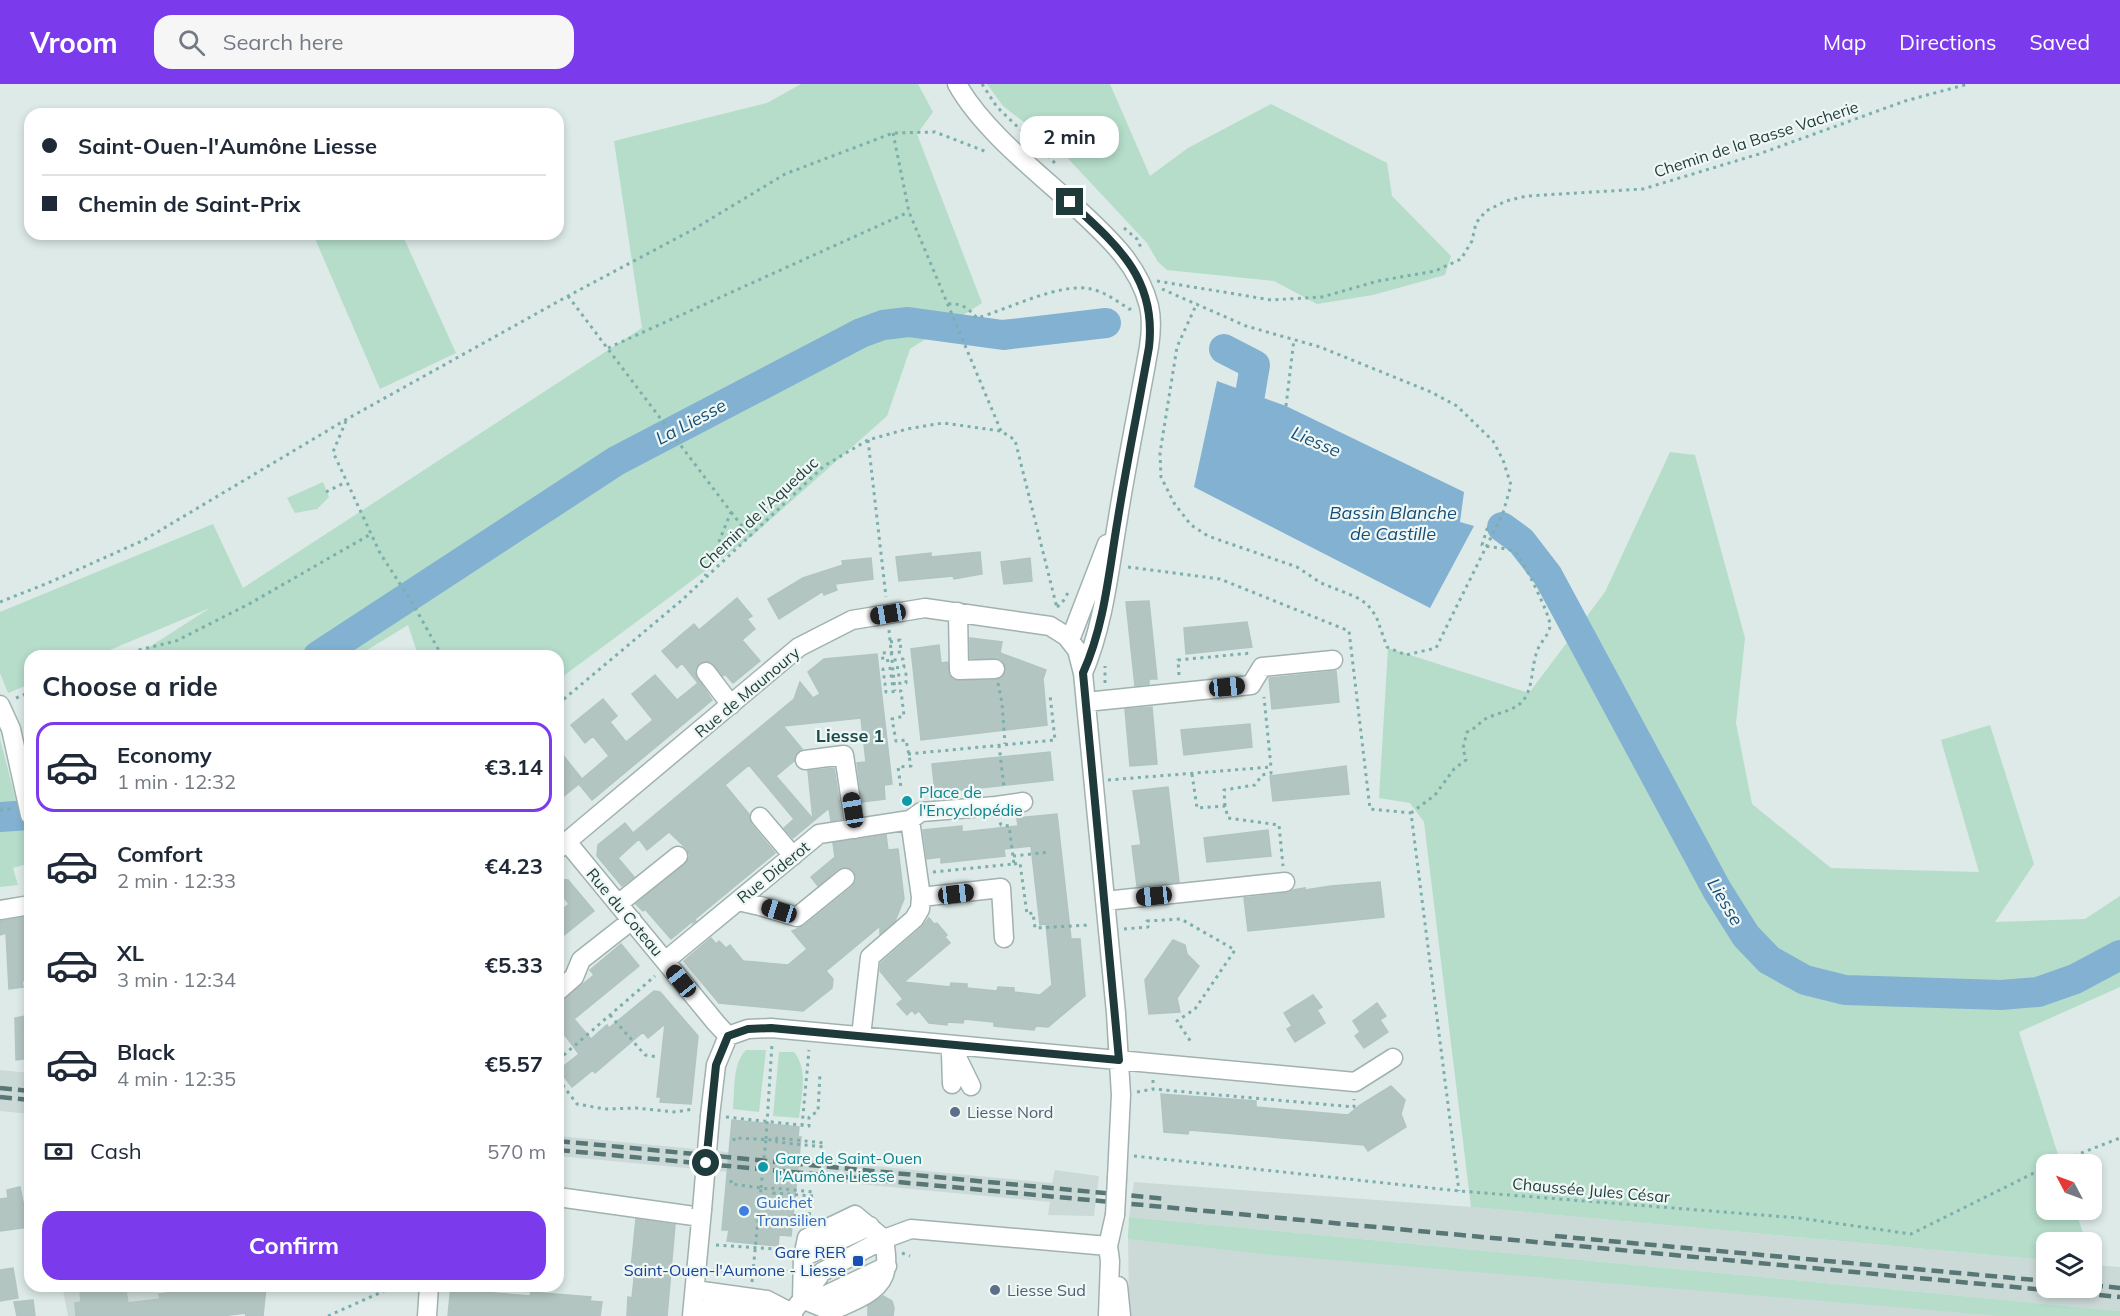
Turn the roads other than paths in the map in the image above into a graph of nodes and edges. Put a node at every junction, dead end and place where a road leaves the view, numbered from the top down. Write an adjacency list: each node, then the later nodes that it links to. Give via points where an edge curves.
1 (957, 84): 2 (street, via 995,132 1111,240 1133,268 1149,307 1149,347)
2 (1118, 514): 4 (street); 8 (street, via 1097,636)
3 (958, 612): 4 (street, Rue de Maunoury, via 1050,626); 6 (street, via 958,670); 11 (street, Rue de Maunoury, via 925,608 852,620 799,648)
4 (1070, 640): 8 (street)
5 (1333, 660): 9 (street, via 1262,667 1251,685)
6 (995, 669)
7 (706, 672): 11 (street)
8 (1083, 673): 9 (street)
9 (1086, 702): 26 (street)
10 (0, 705): 13 (street, via 11,729)
11 (730, 705): 18 (street, Rue de Maunoury)
12 (805, 760): 17 (street, via 844,755)
13 (24, 788)
14 (1008, 804): 16 (street, Rue Diderot, via 921,812)
15 (760, 817): 20 (street)
16 (910, 820): 17 (street, Rue Diderot); 24 (street)
17 (855, 829): 20 (street, Rue Diderot, via 819,834)
18 (564, 845)
19 (564, 847): 27 (street, Rue du Coteau)
20 (793, 855): 25 (street, Rue Diderot)
21 (678, 856): 27 (street)
22 (845, 878): 25 (street, via 797,917)
23 (1285, 882): 26 (street)
24 (926, 897): 31 (street, via 1001,888); 35 (street, via 914,919 870,957)
25 (738, 901): 32 (street, Rue Diderot)
26 (1105, 901): 38 (street)
27 (618, 904): 30 (street, Rue du Coteau)
28 (24, 906): 29 (street)
29 (0, 910)
30 (632, 920): 32 (street, Rue du Coteau); 33 (street, via 582,960 574,977)
31 (1004, 938)
32 (660, 968): 34 (street, Rue du Coteau)
33 (564, 986)
34 (728, 1036): 35 (street, via 748,1029 771,1028); 42 (street, bridge, via 704,1113)
35 (861, 1036): 36 (street)
36 (951, 1045): 38 (street); 39 (street); 40 (street)
37 (1393, 1058): 38 (street, via 1355,1082)
38 (1119, 1060): 44 (street, bridge, via 1118,1178)
39 (952, 1084)
40 (971, 1086)
41 (564, 1198): 42 (street)
42 (701, 1213): 45 (street)
43 (884, 1239): 44 (street, via 911,1229); 47 (street, via 822,1272); 47 (street, via 886,1266); 47 (street, via 870,1226 800,1257)
44 (1109, 1254): 50 (street); 51 (street, via 1118,1280)
45 (695, 1290): 47 (street, via 767,1300); 48 (street)
46 (429, 1292): 49 (street)
47 (796, 1310): 48 (street)
48 (693, 1312)
49 (427, 1316)
50 (1108, 1316)
51 (1121, 1316)

